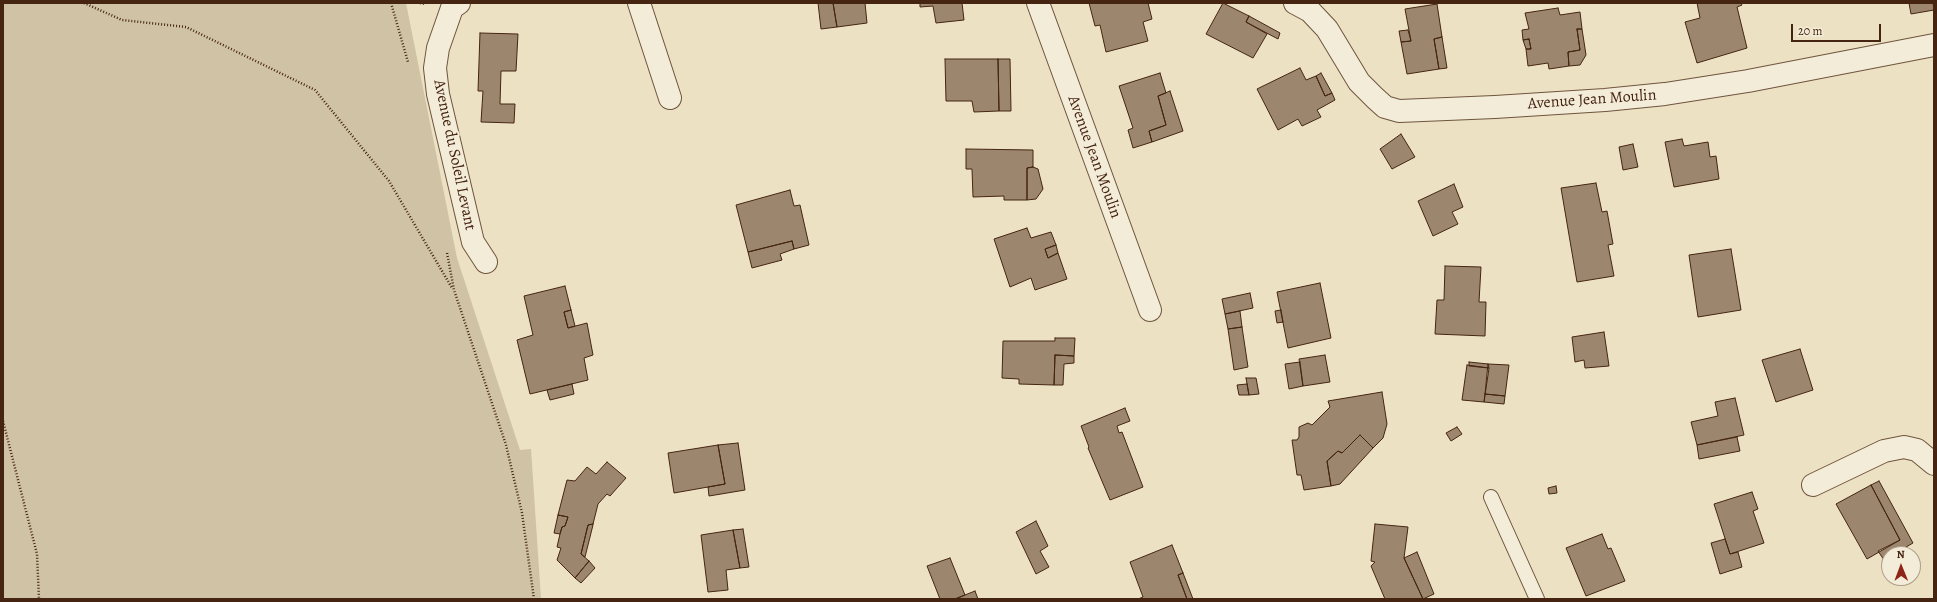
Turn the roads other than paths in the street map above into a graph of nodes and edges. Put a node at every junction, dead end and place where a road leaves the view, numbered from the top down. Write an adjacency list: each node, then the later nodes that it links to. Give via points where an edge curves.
1 (459, 3): 7 (street, Avenue du Soleil Levant, via 452,8 438,48 435,68 438,94 473,242)
2 (639, 3): 6 (street)
3 (1038, 3): 8 (street, Avenue Jean Moulin)
4 (1295, 3): 5 (street, Avenue Jean Moulin, via 1310,11 1327,29 1359,82 1375,98 1385,106 1399,111 1414,112 1582,102 1665,94 1748,81)
5 (1934, 44)
6 (670, 98)
7 (486, 262)
8 (1150, 310)
9 (1934, 464): 10 (street, via 1918,450 1904,447 1884,451)
10 (1813, 485)
11 (1492, 497): 12 (lane)
12 (1537, 599)

